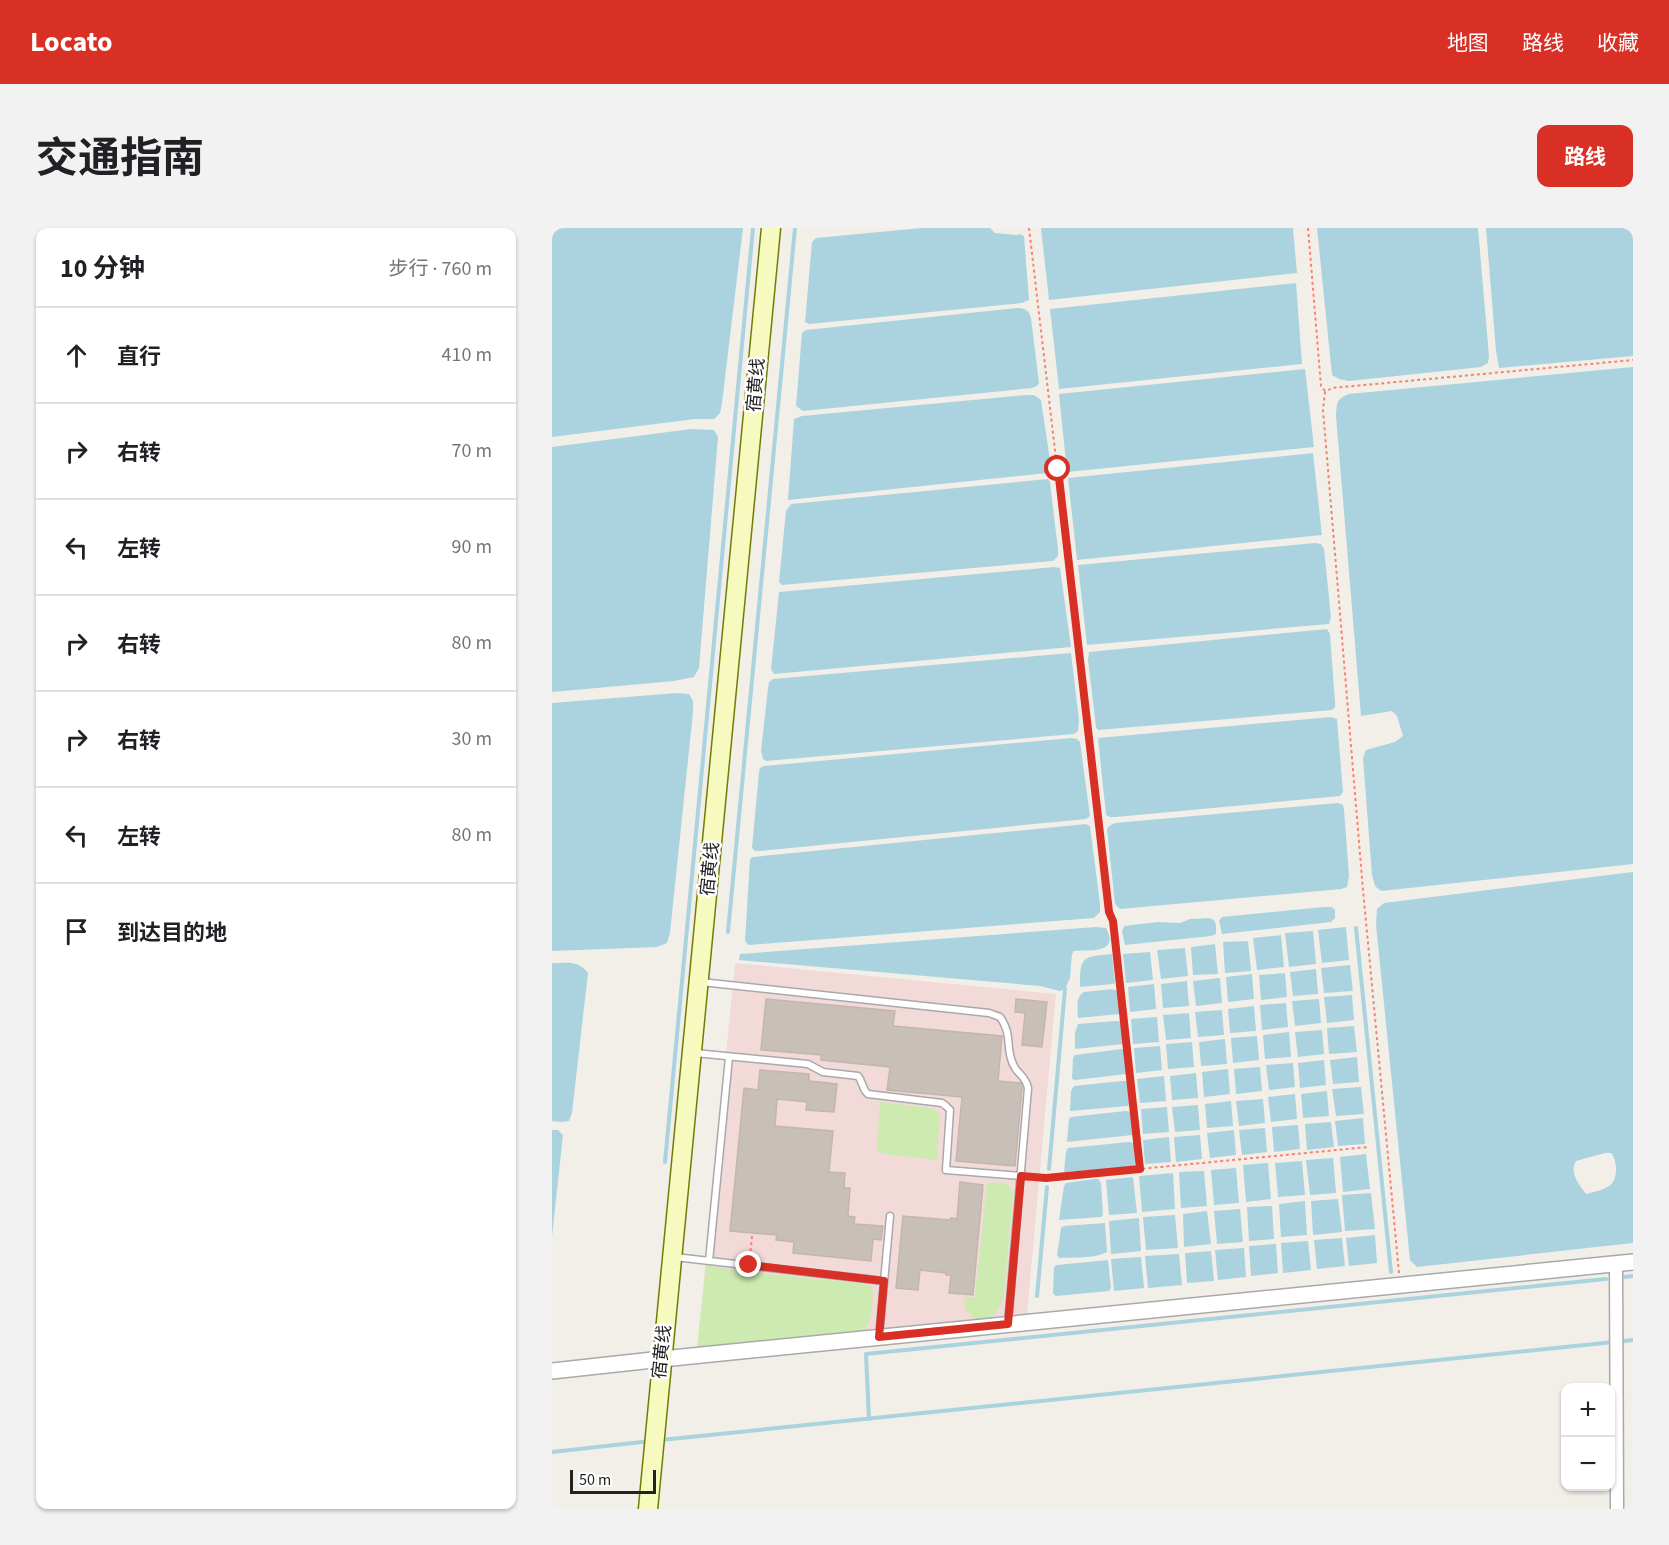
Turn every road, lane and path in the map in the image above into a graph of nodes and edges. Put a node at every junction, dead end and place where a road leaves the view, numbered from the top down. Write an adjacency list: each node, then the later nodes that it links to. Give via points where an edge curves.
1 (771, 228): 6 (main road, 宿黄线)
2 (1029, 228): 10 (path)
3 (1308, 228): 5 (path, via 1321,386)
4 (1633, 360): 5 (path, via 1332,388)
5 (1325, 392): 20 (path, via 1323,410 1363,890)
6 (698, 982): 7 (main road, 宿黄线); 11 (lane, via 999,1017 1009,1037 1012,1063 1026,1079 1028,1088)
7 (691, 1053): 8 (lane); 14 (main road, 宿黄线)
8 (729, 1057): 11 (lane, via 808,1064 824,1072 858,1076 868,1094 942,1103 950,1110 945,1170); 15 (lane)
9 (1368, 1147): 10 (path)
10 (1140, 1169): 11 (path, via 1046,1178)
11 (1021, 1176): 21 (lane)
12 (890, 1216): 19 (lane)
13 (752, 1236): 18 (path)
14 (671, 1257): 15 (lane); 23 (main road, 宿黄线)
15 (709, 1261): 18 (lane)
16 (1633, 1262): 17 (street)
17 (1616, 1263): 20 (street); 26 (street)
18 (749, 1265): 19 (lane)
19 (884, 1281): 22 (lane)
20 (1400, 1285): 21 (street)
21 (1008, 1324): 22 (street)
22 (879, 1337): 23 (street)
23 (662, 1359): 24 (street); 25 (main road, 宿黄线)
24 (552, 1371)
25 (648, 1509)
26 (1617, 1509)

